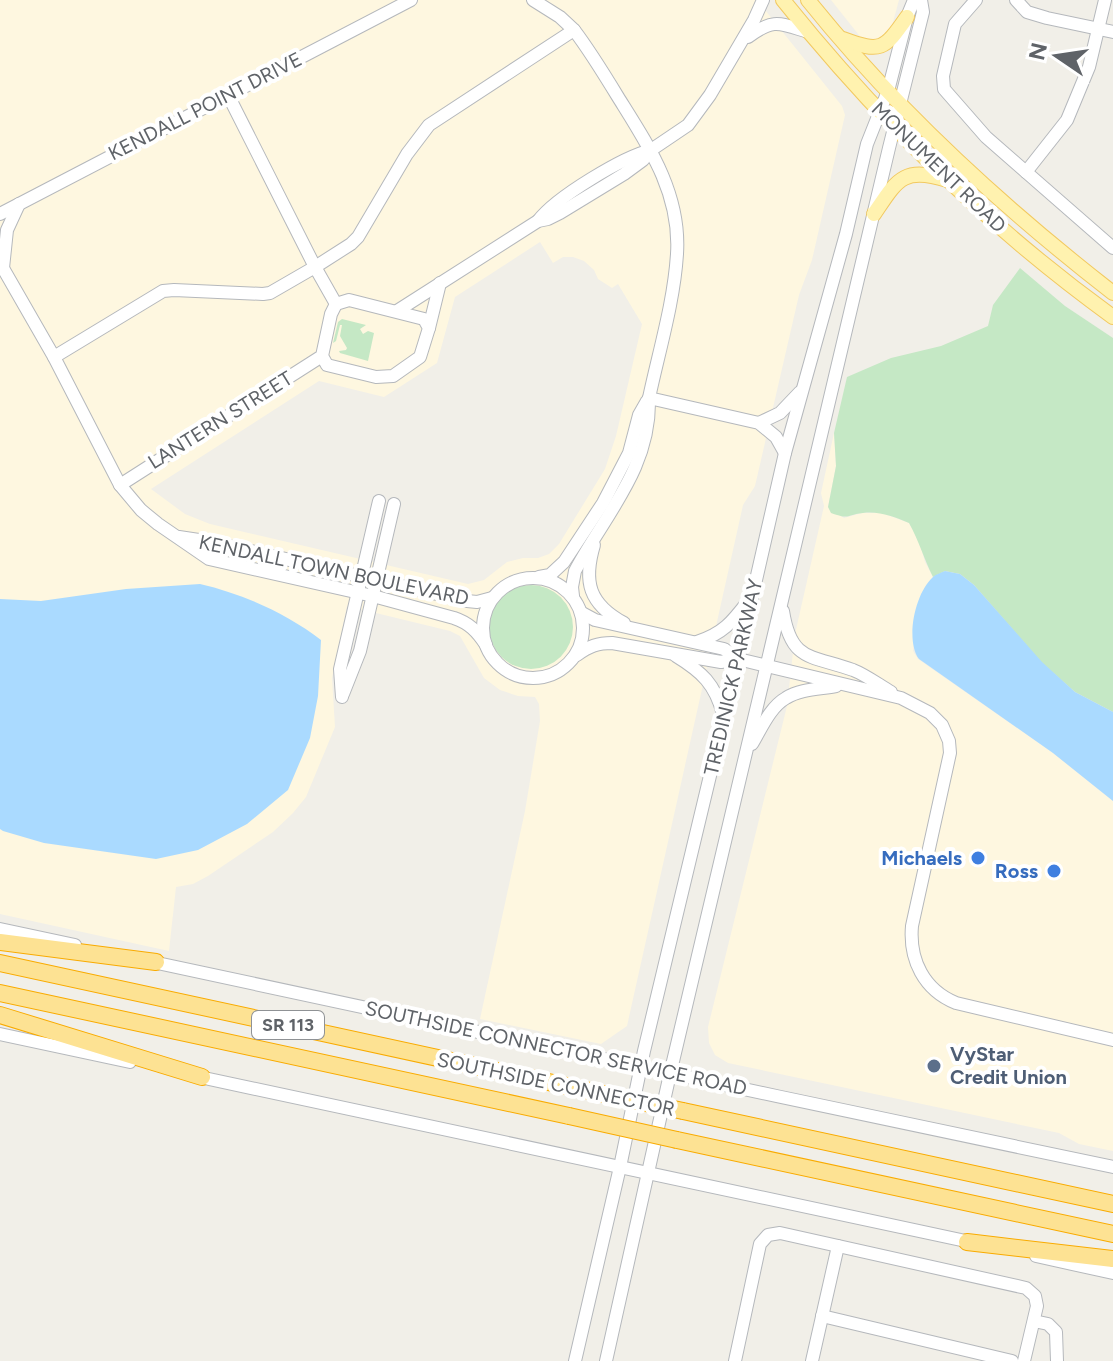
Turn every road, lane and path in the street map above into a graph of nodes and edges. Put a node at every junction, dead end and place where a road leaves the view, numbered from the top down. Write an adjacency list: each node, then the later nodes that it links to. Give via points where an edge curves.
1 (411, 0): 19 (street, KENDALL POINT DRIVE)
2 (533, 0): 13 (street)
3 (763, 0): 17 (street)
4 (783, 0): 14 (main road, MONUMENT ROAD)
5 (808, 0): 16 (main road, MONUMENT ROAD)
6 (914, 0): 11 (street, TREDINICK PARKWAY)
7 (921, 0): 20 (street, TREDINICK PARKWAY, via 923,12)
8 (976, 0): 24 (street, via 955,24 944,89)
9 (1016, 0): 12 (street, via 1027,12)
10 (1105, 0): 12 (street)
11 (907, 17): 16 (main road, via 884,45 864,46); 18 (street, TREDINICK PARKWAY)
12 (1098, 29): 15 (street); 24 (street, via 1067,120)
13 (574, 30): 23 (street); 31 (street, via 429,125 358,237)
14 (808, 32): 17 (street, via 775,23); 21 (main road, MONUMENT ROAD)
15 (1113, 32)
16 (840, 38): 18 (main road, MONUMENT ROAD)
17 (739, 44): 23 (street, via 688,125)
18 (888, 91): 20 (main road, MONUMENT ROAD); 21 (street, TREDINICK PARKWAY)
19 (228, 95): 26 (street, KENDALL POINT DRIVE); 31 (street)
20 (901, 106): 22 (street, TREDINICK PARKWAY); 33 (main road, MONUMENT ROAD, via 972,176)
21 (880, 111): 22 (main road, MONUMENT ROAD); 40 (street, TREDINICK PARKWAY)
22 (895, 127): 25 (main road, MONUMENT ROAD); 28 (street, TREDINICK PARKWAY)
23 (651, 150): 32 (street, via 616,164); 41 (street, via 670,192 678,251)
24 (1026, 172): 29 (street)
25 (949, 181): 28 (main road, via 907,176); 36 (main road, MONUMENT ROAD)
26 (19, 204): 27 (street, KENDALL POINT DRIVE); 30 (street, via 7,230)
27 (0, 214)
28 (874, 214): 57 (street, TREDINICK PARKWAY)
29 (1113, 248)
30 (1, 266): 39 (street, KENDALL TOWN BOULEVARD)
31 (315, 267): 34 (street); 39 (street, via 263,294 163,291)
32 (440, 283): 35 (street); 37 (street)
33 (1113, 293)
34 (336, 304): 35 (street, via 349,300); 38 (street)
35 (397, 311): 37 (street, via 424,319)
36 (1113, 317)
37 (429, 328): 38 (street, via 420,357 393,376 327,365)
38 (322, 356): 44 (street, LANTERN STREET)
39 (54, 357): 44 (street, KENDALL TOWN BOULEVARD)
40 (802, 390): 42 (street, via 780,413); 43 (street, TREDINICK PARKWAY)
41 (649, 398): 42 (street); 48 (street, via 638,462); 50 (street, via 603,503 563,563)
42 (759, 423): 43 (street)
43 (785, 453): 53 (street, TREDINICK PARKWAY)
44 (120, 485): 47 (street, KENDALL TOWN BOULEVARD, via 141,510)
45 (379, 501): 49 (street)
46 (394, 504): 51 (street)
47 (176, 537): 49 (street, KENDALL TOWN BOULEVARD); 52 (street, KENDALL TOWN BOULEVARD, via 209,559)
48 (596, 537): 55 (street, via 575,571); 59 (street, via 588,575 591,590 611,616)
49 (362, 576): 51 (street, KENDALL TOWN BOULEVARD); 52 (street)
50 (539, 577): 55 (street); 56 (street, via 513,581)
51 (377, 579): 54 (street); 56 (street, KENDALL TOWN BOULEVARD, via 467,601)
52 (358, 593): 54 (street, KENDALL TOWN BOULEVARD); 54 (street, via 340,669 342,697)
53 (752, 595): 60 (street, via 733,622); 64 (street, TREDINICK PARKWAY)
54 (373, 596): 61 (street, KENDALL TOWN BOULEVARD, via 465,622)
55 (573, 596): 58 (street)
56 (492, 598): 61 (street, via 483,621)
57 (782, 603): 65 (street, TREDINICK PARKWAY); 67 (street, via 786,630 797,649 857,672)
58 (582, 613): 59 (street); 63 (street, via 583,635)
59 (630, 627): 60 (street)
60 (697, 642): 64 (street)
61 (486, 645): 63 (street, via 501,667 527,678 554,674)
62 (670, 652): 63 (street, via 598,643); 64 (street, via 721,662); 68 (street, via 708,680)
63 (575, 657)
64 (738, 659): 65 (street); 68 (street, TREDINICK PARKWAY)
65 (767, 667): 66 (street); 69 (street, TREDINICK PARKWAY)
66 (843, 684): 67 (street); 69 (street, via 786,698)
67 (901, 698): 77 (street, via 930,713 949,741 912,926 914,956 925,980 956,1003)
68 (724, 717): 78 (street, TREDINICK PARKWAY)
69 (747, 752): 79 (street, TREDINICK PARKWAY)
70 (0, 929): 72 (street, SOUTHSIDE CONNECTOR SERVICE ROAD)
71 (0, 942): 72 (highway)
72 (156, 962): 78 (street, SOUTHSIDE CONNECTOR SERVICE ROAD)
73 (0, 963): 84 (highway, SOUTHSIDE CONNECTOR / SR 113, bridge)
74 (0, 993): 85 (highway, SOUTHSIDE CONNECTOR / SR 113, bridge)
75 (0, 1015): 80 (highway)
76 (0, 1034): 80 (street)
77 (1113, 1040)
78 (640, 1068): 79 (street, SOUTHSIDE CONNECTOR SERVICE ROAD); 81 (street, TREDINICK PARKWAY)
79 (670, 1074): 82 (street, SOUTHSIDE CONNECTOR SERVICE ROAD); 83 (street, TREDINICK PARKWAY)
80 (202, 1077): 81 (street)
81 (620, 1167): 83 (street); 92 (street, TREDINICK PARKWAY)
82 (1113, 1167)
83 (648, 1173): 86 (street); 93 (street, TREDINICK PARKWAY)
84 (1113, 1204)
85 (1113, 1234)
86 (967, 1242): 88 (highway); 89 (street)
87 (838, 1246): 90 (street); 91 (street, via 1026,1288 1035,1296); 94 (street, via 768,1235 760,1244)
88 (1113, 1259)
89 (1113, 1273)
90 (822, 1316): 95 (street); 96 (street)
91 (1034, 1321): 97 (street); 98 (street, via 1056,1332)
92 (575, 1361)
93 (606, 1361)
94 (735, 1361)
95 (812, 1361)
96 (1012, 1361)
97 (1024, 1361)
98 (1057, 1361)

